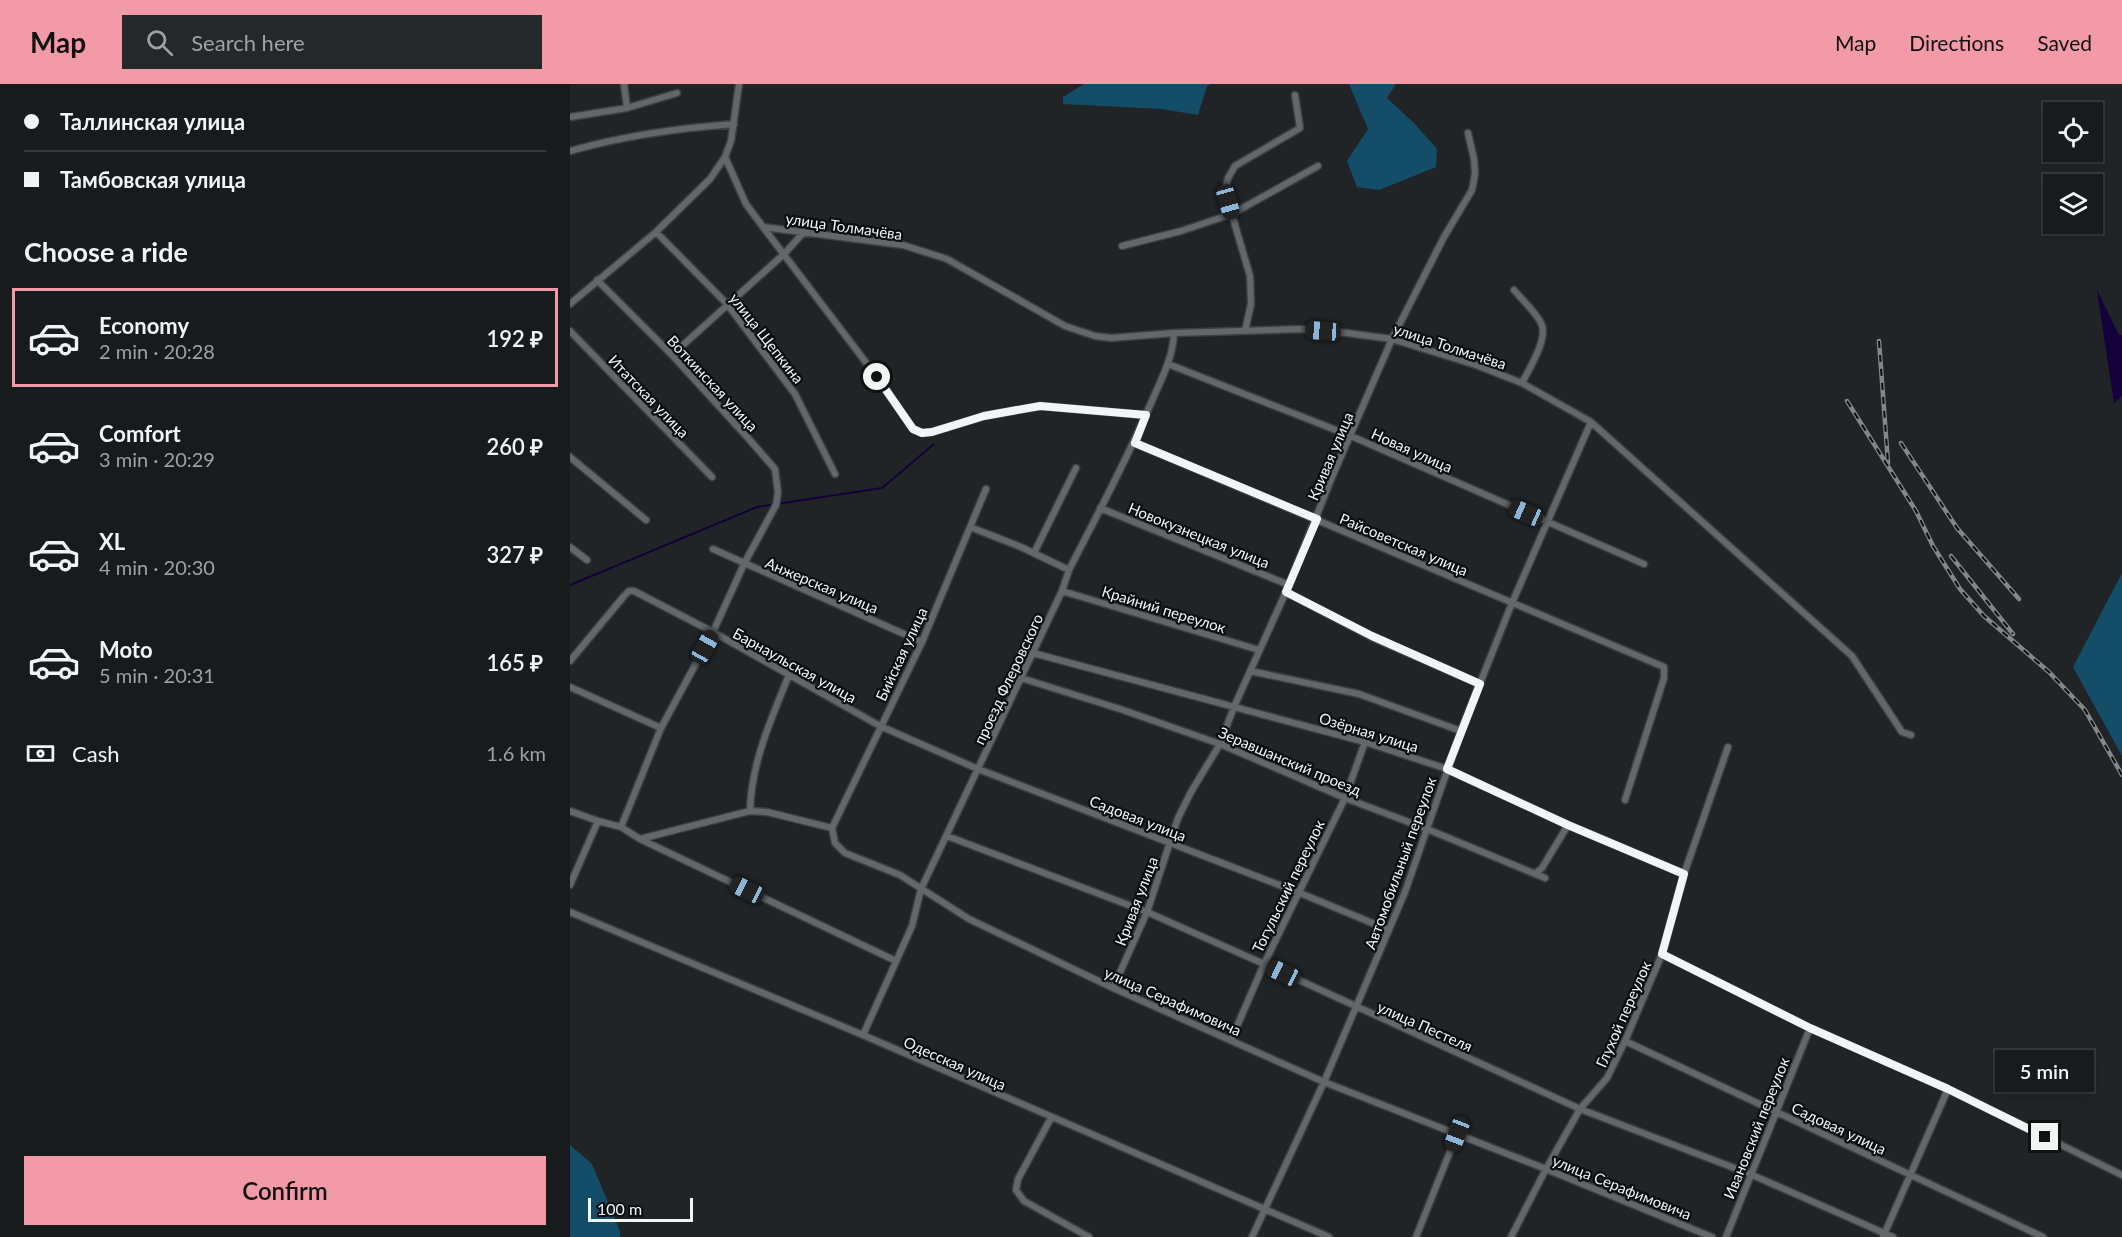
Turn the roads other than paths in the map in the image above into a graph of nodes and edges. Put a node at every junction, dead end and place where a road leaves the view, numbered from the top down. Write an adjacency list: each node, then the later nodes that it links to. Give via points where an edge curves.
1 (624, 84): 5 (street)
2 (739, 84): 7 (street)
3 (677, 93): 5 (street)
4 (1295, 95): 12 (street, via 1300,128 1234,166 1228,177 1225,191)
5 (627, 108): 6 (street)
6 (570, 117)
7 (734, 124): 9 (street, via 672,130); 10 (street)
8 (1468, 133): 25 (street, Кривая улица, via 1474,159 1472,190)
9 (570, 151)
10 (725, 157): 13 (street, улица Толмачёва, via 746,204); 14 (street, via 710,179)
11 (1318, 166): 12 (street)
12 (1232, 214): 16 (street); 23 (street, via 1252,290)
13 (763, 227): 15 (street, улица Толмачёва); 17 (street)
14 (656, 232): 18 (street); 21 (street, улица Щепкина)
15 (804, 232): 17 (street); 24 (street, улица Толмачёва, via 903,245 947,259 1065,326 1095,336)
16 (1122, 246)
17 (784, 254): 21 (street); 29 (street, via 913,429 932,432 984,416 1040,406)
18 (597, 280): 20 (street); 26 (street, Воткинская улица)
19 (1514, 290): 28 (street, via 1542,323 1543,334)
20 (570, 304)
21 (727, 304): 26 (street); 35 (street, улица Щепкина, via 795,394)
22 (570, 331): 36 (street, Итатская улица)
23 (1245, 331): 24 (street, улица Толмачёва); 25 (street, улица Толмачёва, via 1300,329)
24 (1174, 333): 27 (street, проезд Флеровского)
25 (1392, 339): 28 (street, улица Толмачёва); 31 (street, Кривая улица)
26 (672, 355): 47 (street, Воткинская улица, via 775,469 777,503)
27 (1168, 364): 29 (street, проезд Флеровского); 31 (street, Новая улица)
28 (1522, 383): 30 (street, улица Толмачёва)
29 (1146, 415): 32 (street, проезд Флеровского)
30 (1591, 422): 41 (street, Автомобильный переулок); 67 (street, улица Толмачёва, via 1852,656 1902,732)
31 (1351, 436): 39 (street, Кривая улица); 41 (street, Новая улица)
32 (1135, 443): 38 (street, проезд Флеровского); 39 (street, Райсоветская улица)
33 (570, 457): 40 (street)
34 (1076, 468): 45 (street)
35 (835, 474)
36 (712, 477)
37 (986, 489): 42 (street, Бийская улица)
38 (1100, 508): 49 (street, проезд Флеровского); 50 (street, Новокузнецкая улица)
39 (1317, 519): 50 (street, Кривая улица); 52 (street, Райсоветская улица)
40 (646, 520)
41 (1548, 523): 48 (street, Новая улица); 52 (street, Автомобильный переулок)
42 (970, 527): 45 (street); 54 (street, Бийская улица)
43 (570, 547): 46 (street)
44 (713, 549): 47 (street, Анжерская улица)
45 (1034, 553): 49 (street)
46 (587, 560)
47 (744, 564): 53 (street, Воткинская улица); 54 (street, Анжерская улица)
48 (1644, 564)
49 (1069, 570): 51 (street, проезд Флеровского)
50 (1287, 588): 55 (street, Кривая улица); 61 (street, Новокузнецкая улица, via 1372,636)
51 (1062, 591): 55 (street, Крайний переулок); 56 (street, проезд Флеровского)
52 (1512, 603): 61 (street, Автомобильный переулок); 74 (street, Райсоветская улица, via 1664,667 1664,678)
53 (713, 632): 57 (street, Барнаульская улица, via 629,591); 59 (street, Барнаульская улица); 65 (street, Воткинская улица)
54 (922, 642): 64 (street, Бийская улица)
55 (1259, 650): 58 (street, Кривая улица)
56 (1033, 653): 60 (street, проезд Флеровского); 63 (street, Озёрная улица)
57 (570, 661)
58 (1250, 671): 63 (street, Кривая улица); 66 (street, via 1359,694)
59 (789, 675): 64 (street, Барнаульская улица); 76 (street, via 753,777)
60 (1021, 678): 69 (street, Зеравшанский проезд); 71 (street, проезд Флеровского)
61 (1480, 684): 66 (street, Автомобильный переулок)
62 (570, 687): 65 (street)
63 (1234, 707): 68 (street, Озёрная улица); 69 (street, Кривая улица)
64 (880, 726): 71 (street, Садовая улица); 80 (street, Бийская улица)
65 (661, 728): 79 (street, Воткинская улица)
66 (1461, 731): 72 (street, Автомобильный переулок)
67 (1911, 735)
68 (1365, 742): 72 (street, Озёрная улица); 73 (street, Тогульский переулок)
69 (1220, 744): 73 (street, Зеравшанский проезд); 84 (street, Кривая улица, via 1191,792)
70 (1728, 747): 86 (street, Глухой переулок)
71 (978, 769): 82 (street, проезд Флеровского); 84 (street, Садовая улица)
72 (1447, 769): 78 (street, Озёрная улица); 81 (street, Автомобильный переулок)
73 (1345, 798): 81 (street, Зеравшанский проезд); 90 (street, Тогульский переулок)
74 (1625, 800)
75 (570, 811): 77 (street)
76 (750, 811): 80 (street); 83 (street)
77 (598, 822): 79 (street); 88 (street)
78 (1568, 825): 85 (street); 86 (street, Озёрная улица)
79 (621, 827): 83 (street)
80 (832, 828): 89 (street, улица Серафимовича, via 835,843 845,853 900,876)
81 (1427, 829): 85 (street, Зеравшанский проезд); 93 (street, Автомобильный переулок)
82 (947, 836): 89 (street, проезд Флеровского); 92 (street, улица Пестеля)
83 (640, 839): 95 (street)
84 (1171, 844): 90 (street, Садовая улица); 92 (street, Кривая улица)
85 (1536, 873): 87 (street, Зеравшанский проезд)
86 (1684, 874): 94 (street, Глухой переулок)
87 (1545, 878)
88 (570, 885)
89 (921, 890): 95 (street, проезд Флеровского, via 912,927); 97 (street, улица Серафимовича, via 969,919)
90 (1300, 893): 93 (street, Садовая улица); 96 (street, Тогульский переулок)
91 (570, 912): 100 (street, Одесская улица)
92 (1147, 912): 96 (street, улица Пестеля); 97 (street, Кривая улица)
93 (1389, 930): 98 (street, Автомобильный переулок)
94 (1662, 954): 99 (street); 102 (street, Глухой переулок)
95 (896, 961): 100 (street, проезд Флеровского)
96 (1264, 964): 98 (street, улица Пестеля); 101 (street, Тогульский переулок)
97 (1113, 988): 101 (street, улица Серафимовича)
98 (1357, 1008): 103 (street, Автомобильный переулок); 105 (street, улица Пестеля)
99 (1810, 1028): 104 (street); 106 (street, Ивановский переулок)
100 (863, 1035): 107 (street, Одесская улица)
101 (1231, 1040): 103 (street, улица Серафимовича)
102 (1625, 1041): 105 (street, Глухой переулок, via 1607,1078); 106 (street, Садовая улица)
103 (1324, 1082): 108 (street, улица Серафимовича); 113 (street, Автомобильный переулок)
104 (1948, 1089): 111 (street); 112 (street)
105 (1580, 1109): 109 (street, Глухой переулок); 110 (street, улица Пестеля)
106 (1775, 1111): 110 (street, Ивановский переулок); 111 (street, Садовая улица)
107 (1051, 1118): 113 (street, Одесская улица); 115 (street, via 1018,1179 1016,1190 1024,1201)
108 (1457, 1134): 109 (street, улица Серафимовича); 118 (street)
109 (1546, 1169): 119 (street, Глухой переулок); 120 (street, улица Серафимовича)
110 (1749, 1174): 114 (street, улица Пестеля); 121 (street, Ивановский переулок)
111 (1909, 1175): 114 (street); 123 (street, Садовая улица)
112 (2122, 1175)
113 (1264, 1210): 116 (street, Автомобильный переулок); 117 (street, Одесская улица)
114 (1884, 1235): 122 (street, улица Пестеля)
115 (1089, 1237)
116 (1252, 1237)
117 (1329, 1237)
118 (1416, 1237)
119 (1511, 1237)
120 (1712, 1237)
121 (1726, 1237)
122 (1893, 1237)
123 (2043, 1237)

